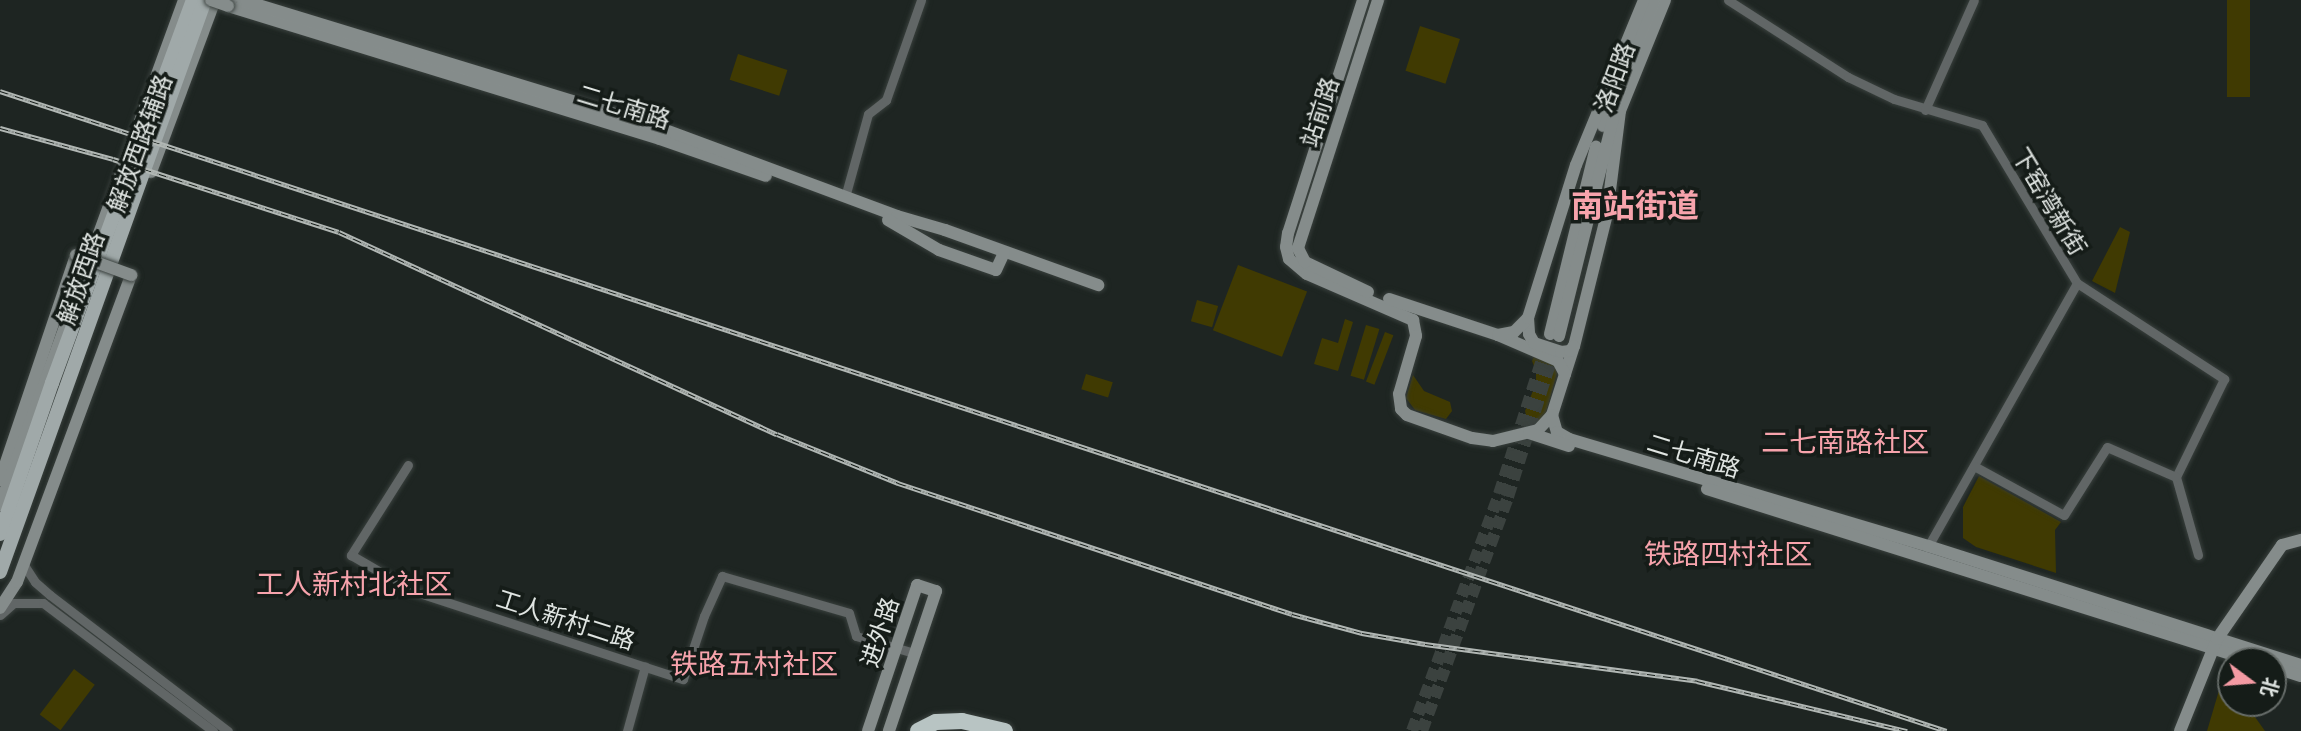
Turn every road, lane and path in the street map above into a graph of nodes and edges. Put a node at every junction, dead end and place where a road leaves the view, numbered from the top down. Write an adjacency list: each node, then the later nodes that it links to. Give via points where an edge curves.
1 (184, 0): 31 (main road, 解放西路辅路)
2 (193, 0): 32 (main road, 解放西路)
3 (205, 0): 37 (main road, 解放西路)
4 (213, 0): 14 (main road, 二七南路, bridge); 37 (main road, 解放西路辅路)
5 (242, 0): 16 (main road, 二七南路, via 655,127)
6 (921, 0): 16 (street, via 886,100 869,114)
7 (1363, 0): 17 (main road, 站前路)
8 (1378, 0): 17 (main road, 站前路)
9 (1644, 0): 21 (main road, 洛阳路, via 1576,165)
10 (1654, 0): 11 (main road, 洛阳路, via 1600,136 1555,335 1607,136)
11 (1663, 0): 23 (main road, 洛阳路, via 1620,111 1612,192)
12 (1728, 0): 15 (street, 下窑湾新街, via 1849,76)
13 (1974, 0): 15 (street)
14 (230, 3): 18 (main road, 二七南路, via 660,138 899,224 939,250 996,270)
15 (1925, 110): 19 (street, 下窑湾新街, via 1982,125)
16 (845, 197): 18 (main road, 二七南路)
17 (1294, 235): 22 (main road, via 1300,258 1318,269 1370,293); 26 (main road, via 1286,251 1299,270 1416,323 1399,394 1407,415 1487,441)
18 (1004, 253): 20 (main road, 二七南路)
19 (2077, 284): 28 (street, 下窑湾新街); 29 (street, via 2224,379)
20 (1098, 285)
21 (1528, 318): 22 (main road, via 1514,332); 23 (main road, via 1534,343 1561,352)
22 (1498, 335): 24 (main road, via 1558,361)
23 (1574, 346): 24 (main road, 洛阳路)
24 (1565, 374): 25 (main road)
25 (1552, 415): 26 (main road, via 1544,426); 34 (main road, 二七南路, via 1557,432 1569,439)
26 (1529, 433): 40 (main road, 二七南路)
27 (408, 465): 45 (street, 工人新村二路, via 351,555 413,591)
28 (1974, 466): 29 (street, via 2064,515 2107,447); 34 (street, 下窑湾新街)
29 (2176, 477): 35 (street)
30 (0, 480): 36 (main road, bridge, via 76,255 131,275)
31 (0, 505)
32 (0, 534)
33 (2301, 540): 40 (main road, via 2282,545)
34 (1928, 547): 40 (main road, 二七南路)
35 (2198, 555)
36 (24, 565): 38 (main road); 47 (street, via 50,595)
37 (0, 573)
38 (0, 608)
39 (0, 615): 46 (street, via 14,603 43,603)
40 (2215, 644): 41 (main road, 二七南路); 44 (main road, 二七南路); 53 (main road)
41 (2222, 647)
42 (896, 648): 43 (street, 工人新村二路); 43 (main road, 进外路, via 917,585 936,591); 45 (street, 工人新村二路, via 856,636 849,613 722,576 683,679); 49 (main road, 进外路)
43 (914, 653): 50 (main road, 进外路)
44 (2301, 665)
45 (645, 666): 48 (street)
46 (213, 731)
47 (228, 731)
48 (627, 731)
49 (868, 731)
50 (890, 731)
51 (918, 731): 52 (highway, via 936,722 962,720)
52 (1005, 731)
53 (2180, 731)

